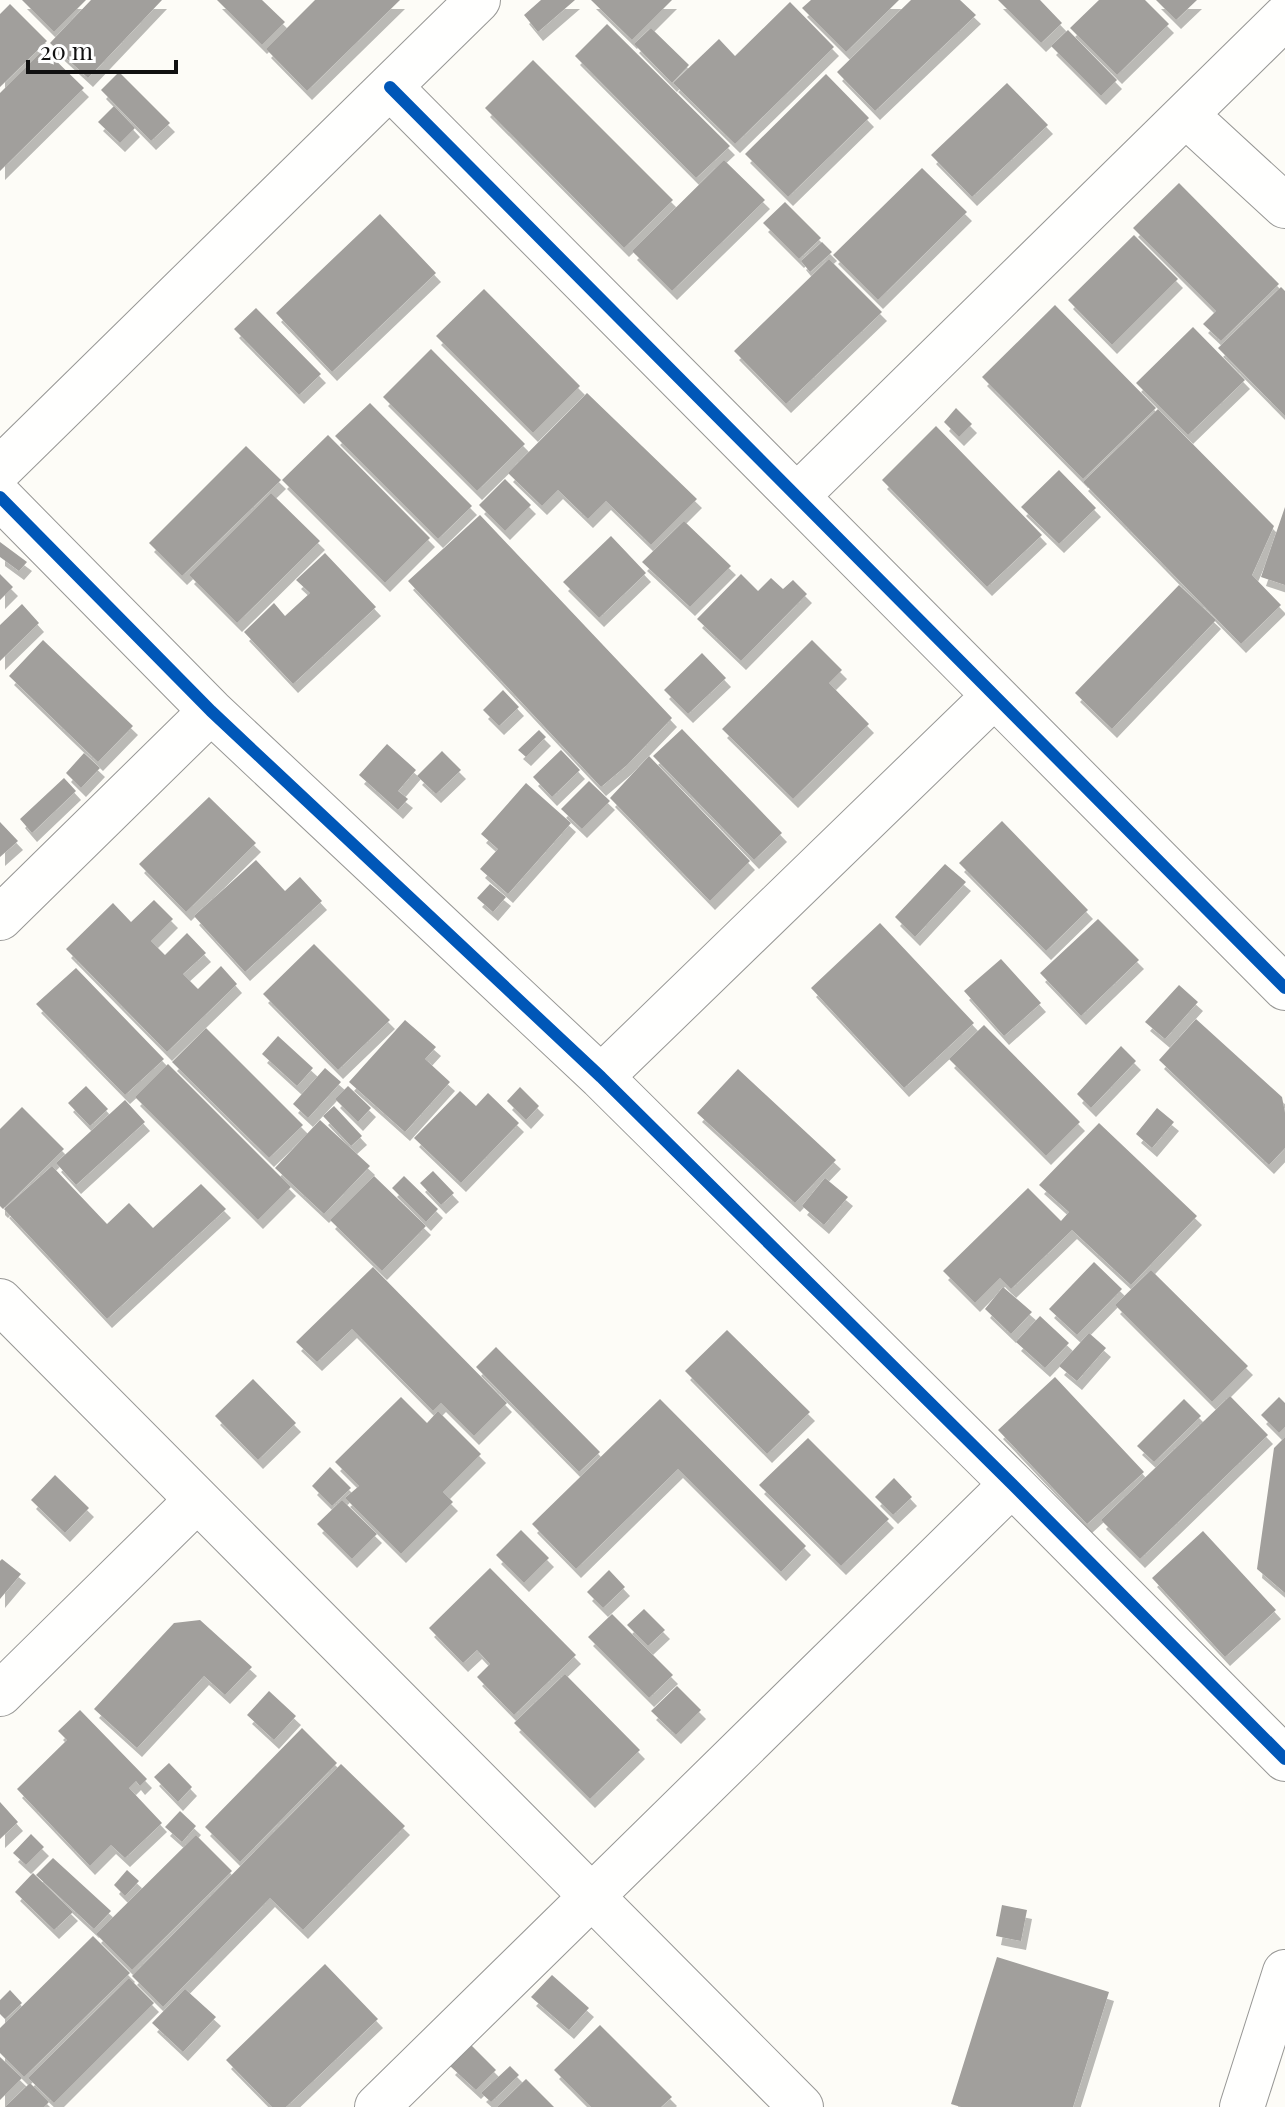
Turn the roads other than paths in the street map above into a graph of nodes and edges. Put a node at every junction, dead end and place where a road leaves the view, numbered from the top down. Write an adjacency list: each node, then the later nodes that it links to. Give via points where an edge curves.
1 (478, 0): 3 (street)
2 (1285, 17): 4 (street)
3 (390, 87): 6 (street); 7 (street)
4 (1186, 115): 5 (street); 7 (street)
5 (1285, 206)
6 (0, 469)
7 (797, 496): 9 (street)
8 (0, 497): 10 (street)
9 (994, 696): 12 (street); 13 (street)
10 (211, 711): 11 (street); 13 (street)
11 (0, 918)
12 (1285, 988)
13 (601, 1077): 15 (street)
14 (0, 1301): 16 (street)
15 (1012, 1484): 18 (street); 19 (street)
16 (197, 1500): 17 (street); 19 (street)
17 (0, 1694)
18 (1285, 1759)
19 (592, 1897): 21 (street); 22 (street)
20 (1285, 1972): 23 (street)
21 (377, 2107)
22 (801, 2107)
23 (1242, 2107)

